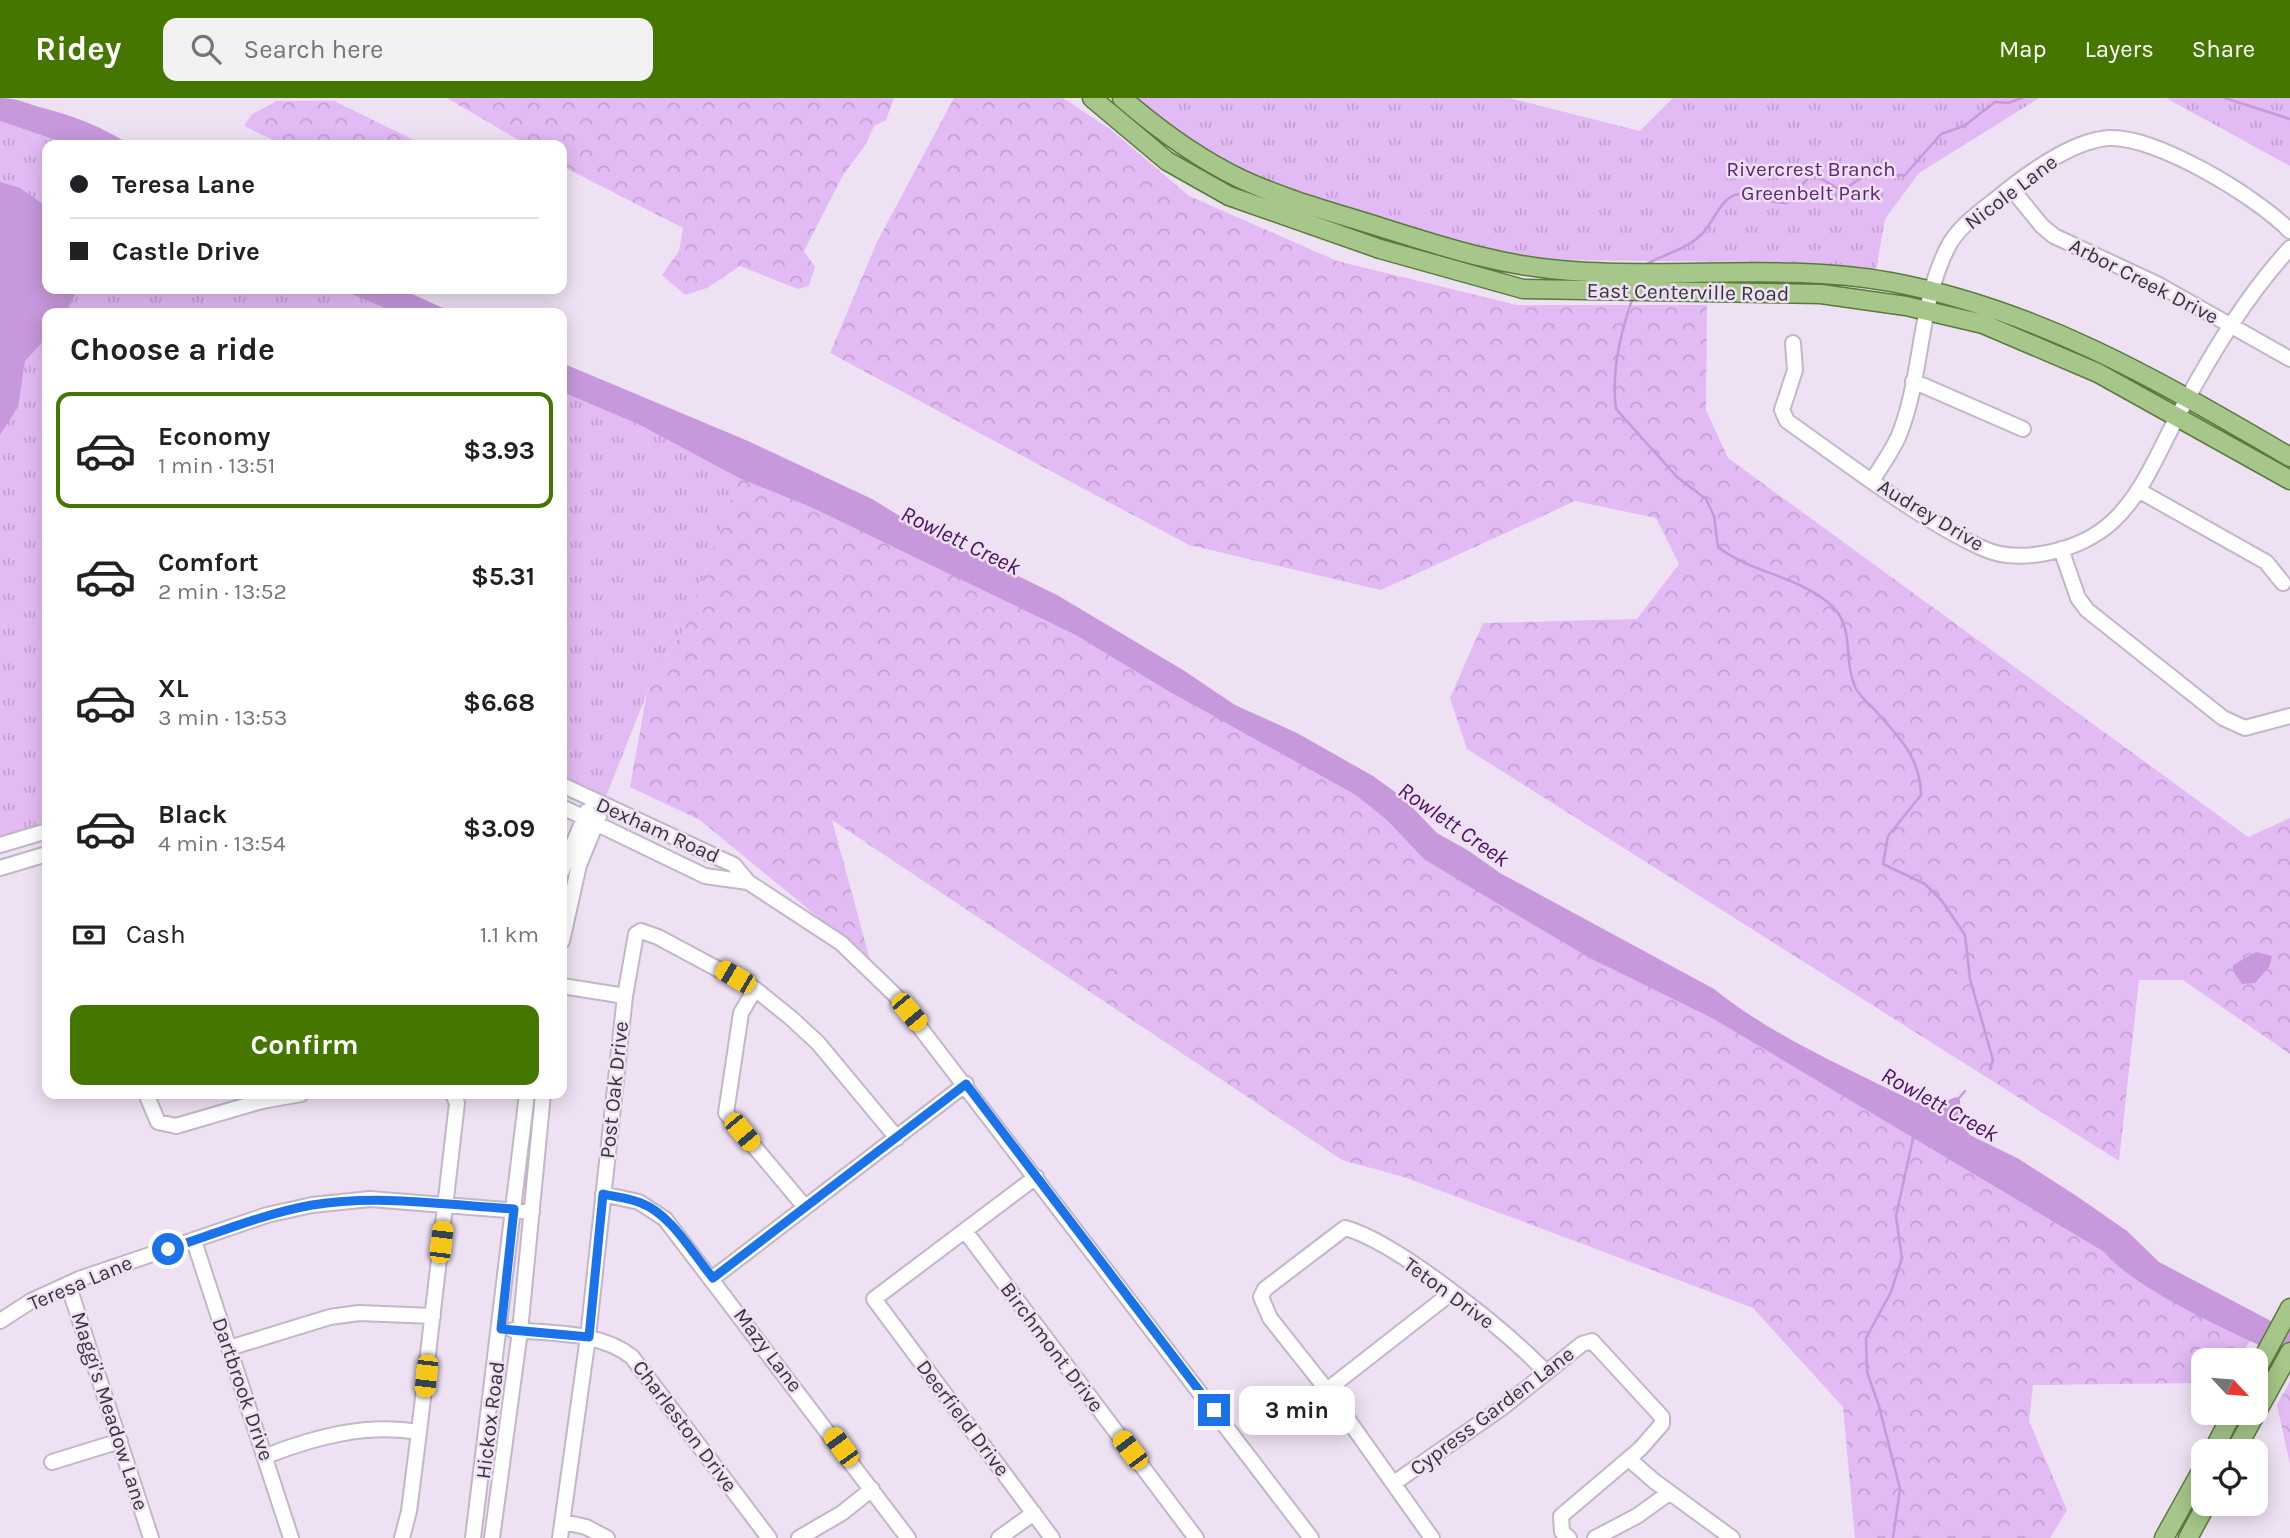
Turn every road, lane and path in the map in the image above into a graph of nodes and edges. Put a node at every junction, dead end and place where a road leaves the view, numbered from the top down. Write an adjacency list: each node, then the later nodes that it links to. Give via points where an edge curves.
1 (1092, 98): 7 (main road, East Centerville Road, via 1167,161 1239,200 1439,268 1523,289 1821,294)
2 (1122, 98): 6 (main road, East Centerville Road, via 1178,143 1243,180 1485,259 1575,272 1830,273)
3 (2011, 188): 4 (street, Nicole Lane, via 2059,154 2108,138 2140,143 2180,159 2228,185); 6 (street, Nicole Lane, via 1953,238); 8 (street, Arbor Creek Drive, via 2054,236 2159,285)
4 (2290, 231)
5 (2290, 248): 8 (street, Audrey Drive, via 2263,277)
6 (1933, 291): 7 (street, Nicole Lane); 12 (main road, East Centerville Road, via 1986,304 2055,330)
7 (1928, 311): 11 (street, Nicole Lane); 13 (main road, East Centerville Road, via 2020,337)
8 (2231, 326): 10 (street, Arbor Creek Drive); 12 (street, Audrey Drive)
9 (1793, 343): 17 (street, Audrey Drive, via 1795,370 1782,410 1784,417)
10 (2290, 359)
11 (1913, 382): 14 (street); 17 (street, Nicole Lane, via 1901,430)
12 (2187, 399): 13 (street, Audrey Drive); 15 (main road, East Centerville Road)
13 (2177, 416): 16 (main road, East Centerville Road); 18 (street, Audrey Drive)
14 (2023, 429)
15 (2290, 457)
16 (2290, 480)
17 (1872, 481): 19 (street, Audrey Drive, via 1984,549 2015,555)
18 (2138, 490): 19 (street, Audrey Drive, via 2110,524); 20 (street, via 2266,562)
19 (2061, 549): 21 (street, via 2078,598 2098,621 2223,718 2245,728)
20 (2283, 583)
21 (2290, 716)
22 (567, 788): 23 (street, Dexham Road)
23 (598, 803): 25 (street); 31 (street, Dexham Road, via 707,850 734,865)
24 (567, 809): 25 (street, Dexham Road)
25 (590, 820): 29 (street); 31 (street, Dexham Road, via 705,876); 32 (street)
26 (42, 832): 27 (street)
27 (0, 845)
28 (42, 856): 30 (street)
29 (567, 862)
30 (0, 869)
31 (748, 882): 36 (street, Dexham Road, via 841,943 895,995)
32 (567, 918)
33 (567, 987): 35 (street)
34 (755, 989): 35 (street, Post Oak Drive, via 642,931 636,934); 42 (street, via 818,1043); 46 (street, via 741,1013 726,1113)
35 (625, 996): 44 (street, Post Oak Drive)
36 (966, 1084): 42 (street); 43 (street, Dexham Road)
37 (148, 1099): 38 (street, via 158,1122 176,1125)
38 (273, 1099)
39 (455, 1099): 45 (street)
40 (526, 1099): 47 (street, Hickox Road)
41 (543, 1099): 48 (street, Hickox Road)
42 (897, 1138): 46 (street)
43 (1036, 1177): 49 (street); 92 (street, Dexham Road)
44 (603, 1194): 51 (street, Mazy Lane, via 653,1209); 59 (street, Post Oak Drive)
45 (445, 1205): 47 (street, Teresa Lane); 50 (street, Teresa Lane, via 370,1199 312,1205 267,1215); 55 (street)
46 (806, 1207): 51 (street)
47 (514, 1209): 48 (street, Teresa Lane); 57 (street, Hickox Road)
48 (532, 1213): 58 (street, Hickox Road)
49 (965, 1231): 75 (street, Deerfield Drive, via 874,1299); 91 (street, Birchmont Drive)
50 (194, 1241): 52 (street, Teresa Lane); 60 (street, Dartbrook Drive)
51 (713, 1278): 72 (street, Mazy Lane)
52 (68, 1284): 56 (street, Teresa Lane); 67 (street, Maggi's Meadow Lane)
53 (1451, 1293): 63 (street, Teton Drive, via 1523,1348); 64 (street); 64 (street, Teton Drive, via 1388,1248 1345,1228 1270,1283 1261,1297 1270,1318)
54 (2290, 1308): 61 (main road)
55 (433, 1316): 60 (street, via 359,1313 330,1317); 65 (street)
56 (0, 1321)
57 (501, 1329): 58 (street, Charleston Drive); 82 (street, Hickox Road)
58 (520, 1331): 59 (street, Charleston Drive); 83 (street, Hickox Road)
59 (589, 1337): 77 (street, Post Oak Drive); 86 (street, Charleston Drive, via 621,1348 642,1367)
60 (229, 1348): 68 (street, Dartbrook Drive)
61 (2268, 1349)
62 (2290, 1352): 66 (main road)
63 (1545, 1371): 69 (street, Cypress Garden Lane, via 1592,1341 1662,1417 1659,1432); 71 (street, Cypress Garden Lane, via 1503,1407)
64 (1327, 1390): 71 (street)
65 (419, 1432): 68 (street, via 367,1428); 81 (street)
66 (2242, 1439)
67 (120, 1441): 70 (street); 79 (street, Maggi's Meadow Lane)
68 (266, 1456): 80 (street, Dartbrook Drive)
69 (1629, 1459): 74 (street); 78 (street, via 1570,1505 1561,1516)
70 (52, 1462)
71 (1394, 1483): 93 (street)
72 (872, 1489): 87 (street); 88 (street, Mazy Lane)
73 (2191, 1490): 96 (main road)
74 (1669, 1493): 94 (street); 95 (street)
75 (1034, 1513): 89 (street); 90 (street, Deerfield Drive)
76 (2200, 1516): 97 (main road)
77 (564, 1522): 84 (street, Post Oak Drive); 85 (street)
78 (1565, 1535)
79 (151, 1538)
80 (291, 1538)
81 (402, 1538)
82 (473, 1538)
83 (492, 1538)
84 (560, 1538)
85 (607, 1538)
86 (769, 1538)
87 (799, 1538)
88 (908, 1538)
89 (999, 1538)
90 (1052, 1538)
91 (1196, 1538)
92 (1311, 1538)
93 (1432, 1538)
94 (1595, 1538)
95 (1732, 1538)
96 (2164, 1538)
97 (2188, 1538)

